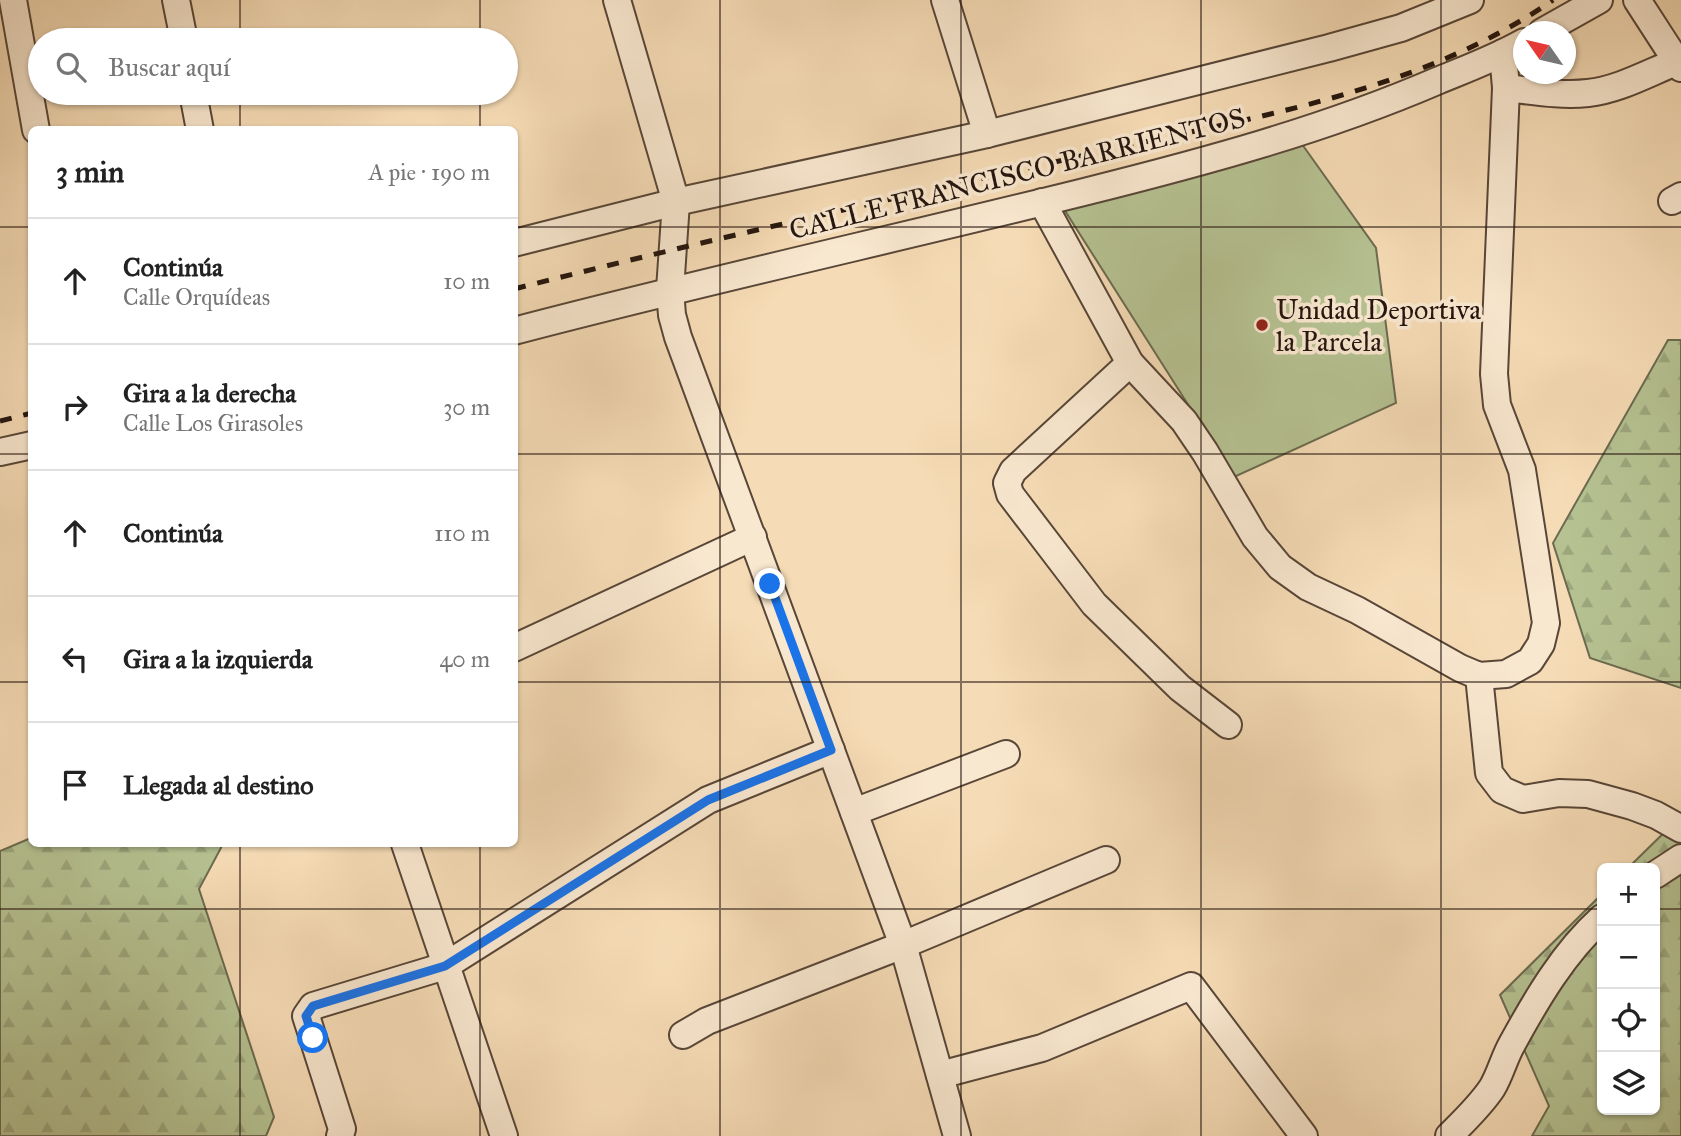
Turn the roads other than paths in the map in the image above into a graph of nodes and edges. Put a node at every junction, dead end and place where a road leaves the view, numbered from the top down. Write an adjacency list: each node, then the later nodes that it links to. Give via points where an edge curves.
1 (13, 0): 12 (street)
2 (176, 0): 9 (street)
3 (617, 0): 19 (street)
4 (945, 0): 18 (street)
5 (1470, 0): 18 (street, CALLE FRANCISCO BARRIENTOS, via 1329,48)
6 (1599, 0): 8 (street)
7 (1637, 0): 11 (street)
8 (1562, 21)
9 (182, 28)
10 (1513, 48): 13 (street); 20 (street, CALLE FRANCISCO BARRIENTOS, via 1295,135)
11 (1679, 65): 13 (street, via 1588,93)
12 (28, 85)
13 (1506, 88): 29 (street, via 1494,374 1497,405 1522,470 1546,624 1530,661 1506,674)
14 (32, 105): 16 (street)
15 (195, 105): 17 (street)
16 (35, 126)
17 (199, 126)
18 (987, 134): 19 (street, CALLE FRANCISCO BARRIENTOS)
19 (676, 202): 21 (street, CALLE FRANCISCO BARRIENTOS); 22 (street)
20 (1042, 202): 22 (street, CALLE FRANCISCO BARRIENTOS); 24 (street)
21 (518, 242)
22 (670, 289): 23 (street, CALLE FRANCISCO BARRIENTOS); 27 (street, via 678,337)
23 (518, 330)
24 (1130, 363): 29 (street, via 1184,421 1255,537 1280,567 1308,587); 30 (street, via 1013,471 1007,483 1010,494 1094,604 1180,688)
25 (28, 445): 26 (street)
26 (0, 452)
27 (753, 537): 28 (street); 31 (street)
28 (518, 646)
29 (1479, 676): 34 (street, via 1489,773 1503,790 1523,799 1588,794 1656,815)
30 (1228, 725)
31 (831, 750): 33 (street); 41 (street, via 708,800)
32 (1006, 754): 33 (street)
33 (854, 812): 40 (street)
34 (1681, 829)
35 (406, 847): 41 (street)
36 (1681, 858): 38 (street)
37 (1106, 860): 40 (street)
38 (1660, 872)
39 (1597, 922): 48 (street, via 1559,967 1511,1045 1493,1087)
40 (903, 945): 42 (street, via 707,1021); 43 (street)
41 (445, 966): 44 (street, via 313,1006 306,1016 342,1129); 45 (street)
42 (683, 1035)
43 (940, 1075): 46 (street); 47 (street, via 1042,1048 1191,986)
44 (340, 1136)
45 (504, 1136)
46 (957, 1136)
47 (1304, 1136)
48 (1449, 1136)

